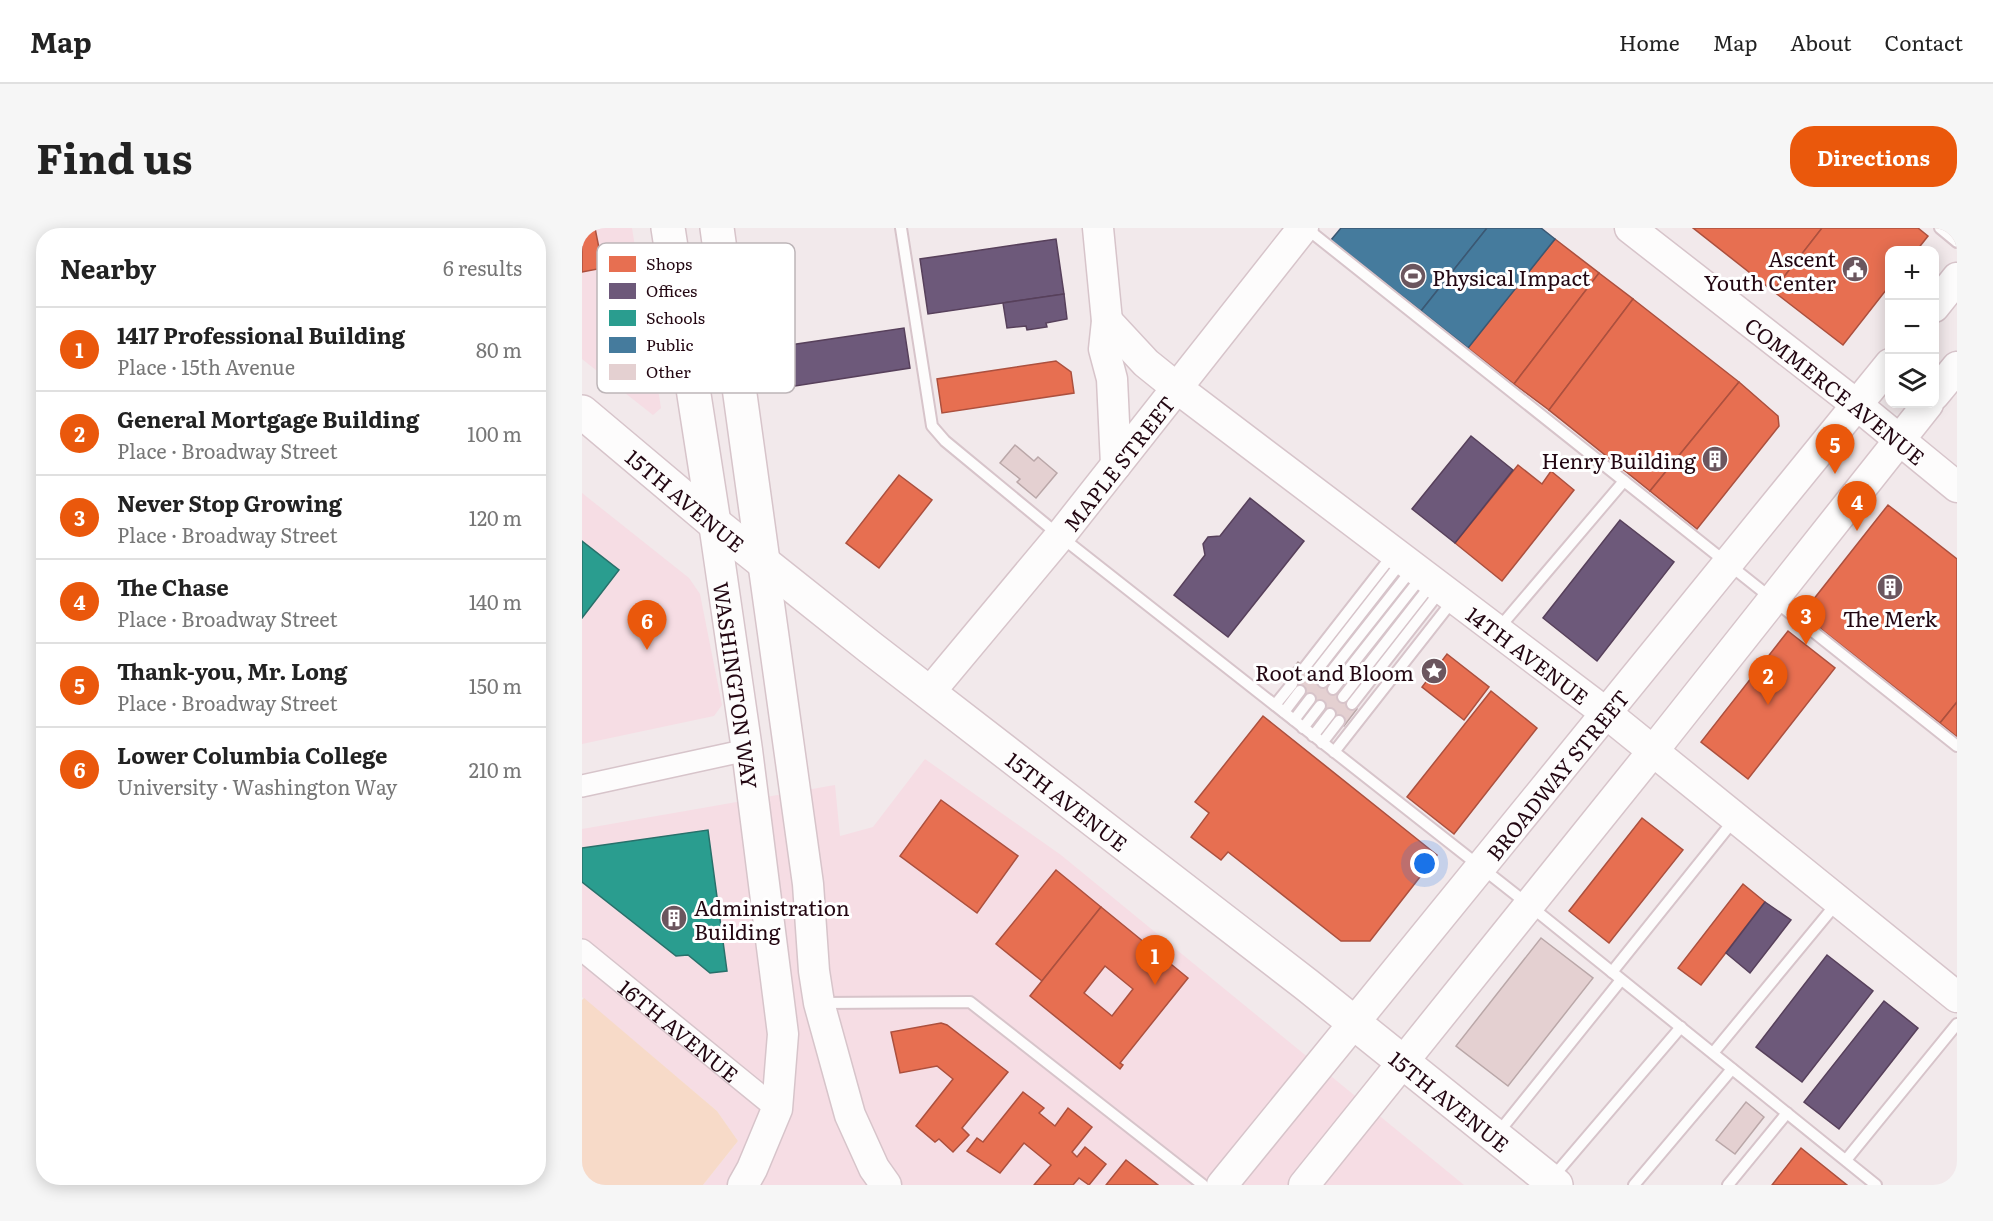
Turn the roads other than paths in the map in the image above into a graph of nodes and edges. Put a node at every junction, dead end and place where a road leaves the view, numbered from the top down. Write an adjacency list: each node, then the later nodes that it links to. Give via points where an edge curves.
1 (668, 228): 9 (main road, WASHINGTON WAY)
2 (717, 228): 10 (main road, WASHINGTON WAY)
3 (901, 228): 28 (lane, via 932,426)
4 (1098, 228): 13 (street)
5 (1304, 228): 16 (street, MAPLE STREET); 25 (lane)
6 (1630, 228): 20 (street, COMMERCE AVENUE)
7 (1940, 228): 8 (lane)
8 (1957, 242)
9 (670, 243)
10 (719, 243)
11 (1957, 278): 12 (street)
12 (1939, 302)
13 (1107, 321): 16 (street, 14TH AVENUE, via 1146,363); 24 (street, via 1104,349 1112,379)
14 (1957, 367): 17 (street)
15 (1885, 370): 20 (street, BROADWAY STREET)
16 (1177, 388): 24 (street, MAPLE STREET); 31 (street, 14TH AVENUE)
17 (1939, 390)
18 (694, 393): 27 (main road, WASHINGTON WAY)
19 (740, 393): 29 (main road, WASHINGTON WAY)
20 (1857, 405): 23 (street, COMMERCE AVENUE); 30 (street, BROADWAY STREET)
21 (1925, 408): 23 (street)
22 (582, 412): 27 (main road, 15TH AVENUE)
23 (1899, 440): 26 (street, COMMERCE AVENUE); 32 (street)
24 (1116, 465): 28 (street, MAPLE STREET)
25 (1624, 481): 30 (lane); 33 (lane)
26 (1957, 487)
27 (714, 523): 29 (main road, 15TH AVENUE); 49 (street, WASHINGTON WAY)
28 (1060, 536): 38 (street, MAPLE STREET); 42 (lane)
29 (763, 561): 38 (main road, 15TH AVENUE); 61 (street, WASHINGTON WAY, via 808,884)
30 (1728, 564): 32 (lane); 43 (street, BROADWAY STREET)
31 (1423, 575): 33 (street, 14TH AVENUE); 34 (lane); 35 (lane); 37 (lane); 40 (lane); 50 (lane)
32 (1773, 600): 48 (lane); 51 (street)
33 (1497, 631): 43 (street, 14TH AVENUE)
34 (1309, 671)
35 (1323, 682)
36 (1296, 688): 42 (lane)
37 (1333, 689)
38 (929, 693): 62 (main road, 15TH AVENUE)
39 (1310, 699): 45 (lane)
40 (1348, 701)
41 (1320, 706): 46 (lane)
42 (1279, 709): 45 (lane)
43 (1606, 713): 51 (street, 14TH AVENUE); 54 (street, BROADWAY STREET)
44 (1334, 718): 47 (lane)
45 (1293, 720): 46 (lane)
46 (1303, 728): 47 (lane)
47 (1317, 739): 50 (lane)
48 (1957, 746)
49 (747, 750): 52 (street); 68 (street, WASHINGTON WAY, via 783,1034)
50 (1334, 752): 54 (lane)
51 (1653, 752): 53 (street, 14TH AVENUE); 56 (street)
52 (582, 786)
53 (1736, 818): 55 (street, 14TH AVENUE); 58 (lane)
54 (1481, 868): 56 (lane); 62 (street, BROADWAY STREET)
55 (1838, 901): 60 (street, 14TH AVENUE); 65 (lane)
56 (1529, 905): 58 (lane); 66 (street)
57 (582, 950): 68 (street, 16TH AVENUE)
58 (1612, 972): 59 (lane)
59 (1621, 980): 64 (lane); 70 (lane)
60 (1957, 998)
61 (819, 1003): 74 (street, via 850,1115); 75 (lane, via 970,1002)
62 (1355, 1023): 66 (main road, 15TH AVENUE); 76 (street, BROADWAY STREET)
63 (1957, 1024): 71 (lane)
64 (1680, 1027): 65 (lane); 72 (lane)
65 (1713, 1053): 67 (lane)
66 (1402, 1060): 70 (main road, 15TH AVENUE); 77 (street)
67 (1732, 1069): 69 (lane); 78 (lane)
68 (777, 1108): 73 (street, WASHINGTON WAY)
69 (1787, 1113): 71 (lane); 79 (lane)
70 (1496, 1136): 72 (main road, 15TH AVENUE)
71 (1846, 1160): 80 (lane)
72 (1553, 1183)
73 (743, 1185)
74 (886, 1185)
75 (1203, 1185)
76 (1222, 1185)
77 (1304, 1185)
78 (1634, 1185)
79 (1728, 1185)
80 (1876, 1185)

